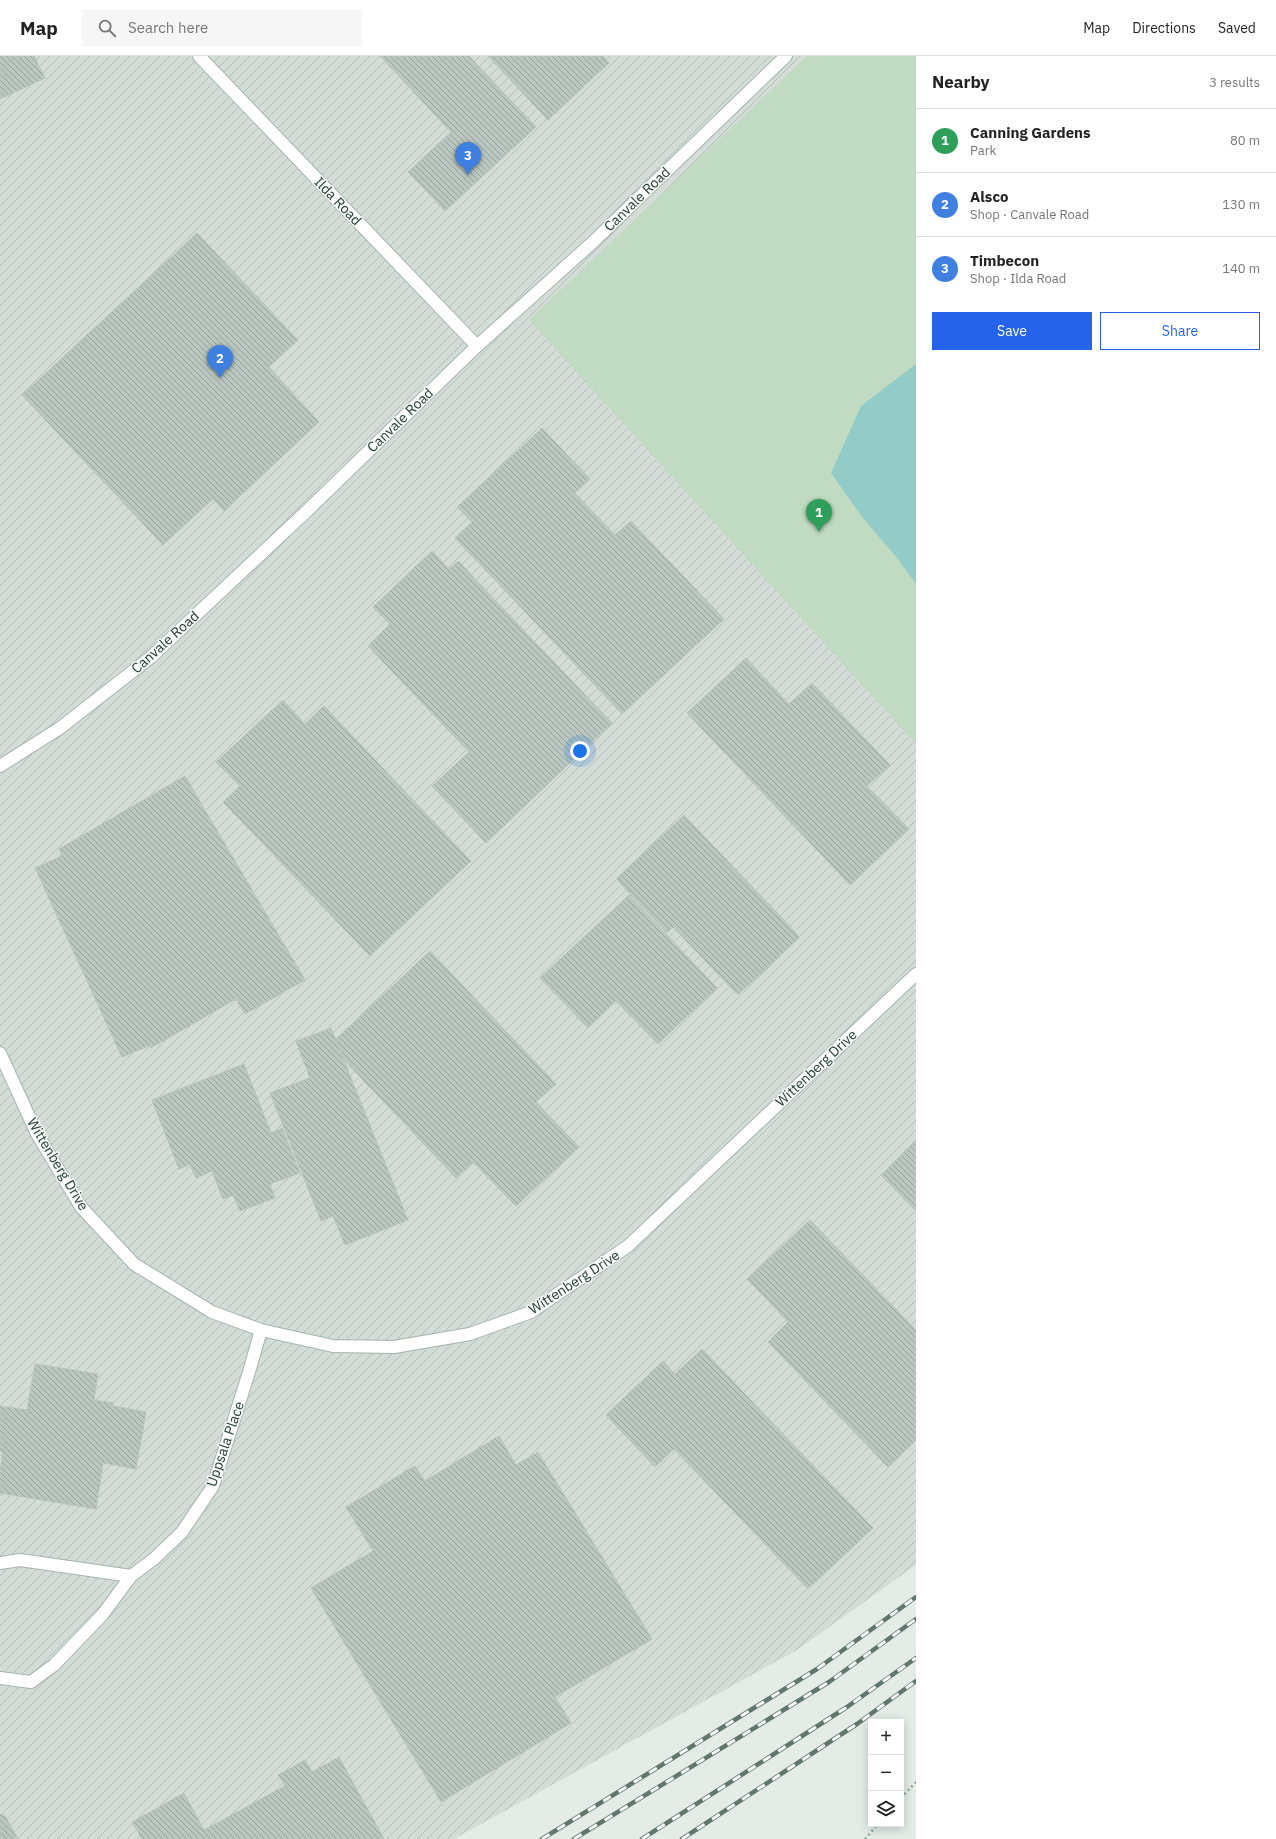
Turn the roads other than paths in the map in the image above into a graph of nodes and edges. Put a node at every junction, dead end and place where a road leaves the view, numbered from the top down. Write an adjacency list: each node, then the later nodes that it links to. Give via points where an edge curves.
1 (200, 56): 3 (street, Ilda Road)
2 (786, 56): 3 (street, Canvale Road, via 593,242)
3 (476, 346): 4 (street, Canvale Road, via 310,508 151,657 60,728)
4 (0, 766)
5 (916, 974): 7 (street, Wittenberg Drive, via 628,1246 532,1312 470,1334 394,1348 332,1346)
6 (0, 1053): 7 (street, Wittenberg Drive, via 37,1134 81,1207 134,1264 212,1312)
7 (261, 1330): 9 (street, Uppsala Place, via 213,1486 182,1532 155,1558)
8 (0, 1563): 9 (street, via 20,1560)
9 (131, 1576): 10 (street, Uppsala Place, via 103,1614 54,1665 31,1682)
10 (0, 1678)

